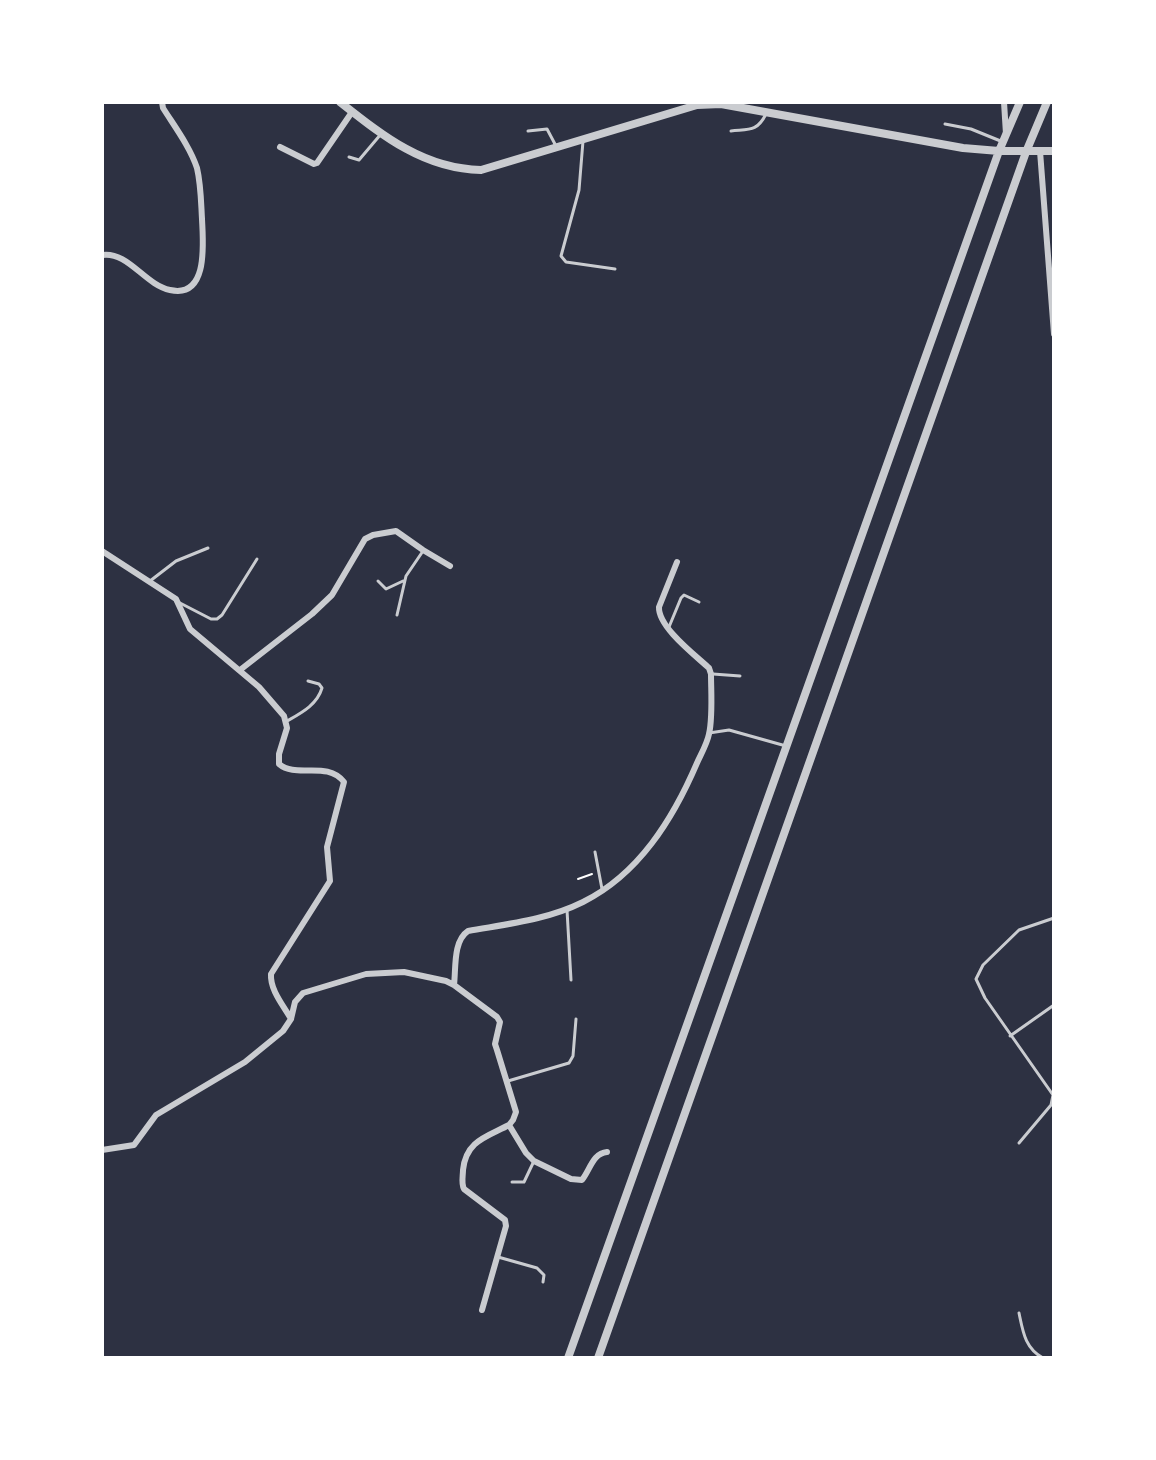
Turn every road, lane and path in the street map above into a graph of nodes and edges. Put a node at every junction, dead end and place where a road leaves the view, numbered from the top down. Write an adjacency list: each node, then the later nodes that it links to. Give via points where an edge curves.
1 (162, 102): 22 (street, via 197,169 204,254 201,270 194,283 183,291 171,291 156,285 119,257)
2 (340, 102): 7 (street)
3 (1004, 102): 13 (street)
4 (1020, 102): 13 (street)
5 (1047, 102): 19 (street)
6 (698, 104): 8 (street, via 720,104); 14 (street)
7 (352, 112): 12 (street); 15 (street, via 317,163)
8 (767, 114): 11 (lane, via 755,129); 18 (street)
9 (945, 124): 13 (lane)
10 (528, 131): 16 (lane, via 550,130)
11 (731, 131)
12 (381, 134): 16 (street, via 430,161 467,170 481,170); 21 (lane, via 359,160)
13 (1004, 138): 18 (street)
14 (583, 140): 16 (street); 23 (lane, via 579,190 561,256 566,262)
15 (280, 147)
16 (557, 147)
17 (1054, 151): 20 (street)
18 (999, 152): 19 (street); 44 (street)
19 (1026, 152): 20 (street); 69 (street)
20 (1040, 152): 24 (street)
21 (349, 157)
22 (102, 255)
23 (615, 269)
24 (1054, 334)
25 (208, 548): 33 (lane, via 176,561)
26 (102, 550): 33 (street)
27 (423, 550): 30 (street); 31 (lane); 38 (street, via 396,531 365,539 332,595)
28 (257, 559): 35 (lane, via 217,620)
29 (677, 562): 37 (street, via 658,614)
30 (450, 566)
31 (404, 580): 32 (lane, via 386,590); 36 (lane)
32 (378, 581)
33 (149, 582): 35 (street)
34 (699, 602): 37 (lane, via 681,597)
35 (180, 603): 38 (street, via 190,629)
36 (397, 615)
37 (668, 629): 39 (street)
38 (240, 670): 42 (street)
39 (711, 674): 40 (lane); 43 (street)
40 (740, 676)
41 (308, 681): 42 (lane, via 319,684 321,693)
42 (287, 722): 54 (street, via 279,764 288,769 323,770 341,778 344,787 327,847 330,881 271,974 273,989)
43 (710, 733): 44 (lane, via 729,730); 48 (street, via 666,824 638,860)
44 (786, 746): 68 (street)
45 (595, 852): 46 (lane)
46 (599, 872): 47 (path); 48 (lane)
47 (578, 879)
48 (602, 891): 49 (street)
49 (567, 908): 51 (lane); 52 (street, via 535,920 462,934)
50 (1054, 918): 56 (lane, via 1019,930 983,965 976,979)
51 (571, 980)
52 (454, 985): 54 (street, via 404,972 366,974 303,993); 57 (street, via 500,1022 495,1044)
53 (1054, 1005): 56 (lane)
54 (291, 1019): 60 (street, via 283,1031 253,1056 156,1115 134,1145)
55 (576, 1019): 57 (lane, via 569,1063)
56 (1010, 1035): 59 (lane, via 1053,1095 1051,1106)
57 (506, 1082): 58 (street, via 516,1112)
58 (509, 1125): 62 (street); 64 (street, via 476,1142 464,1159 462,1185 505,1220)
59 (1019, 1143)
60 (102, 1150)
61 (607, 1152): 62 (street, via 596,1156 585,1176 577,1181)
62 (534, 1161): 63 (lane, via 524,1182)
63 (512, 1182)
64 (497, 1256): 65 (lane, via 537,1268 544,1275); 66 (street)
65 (543, 1282)
66 (482, 1310)
67 (1019, 1313): 70 (lane, via 1024,1339)
68 (568, 1358)
69 (598, 1358)
70 (1043, 1358)

